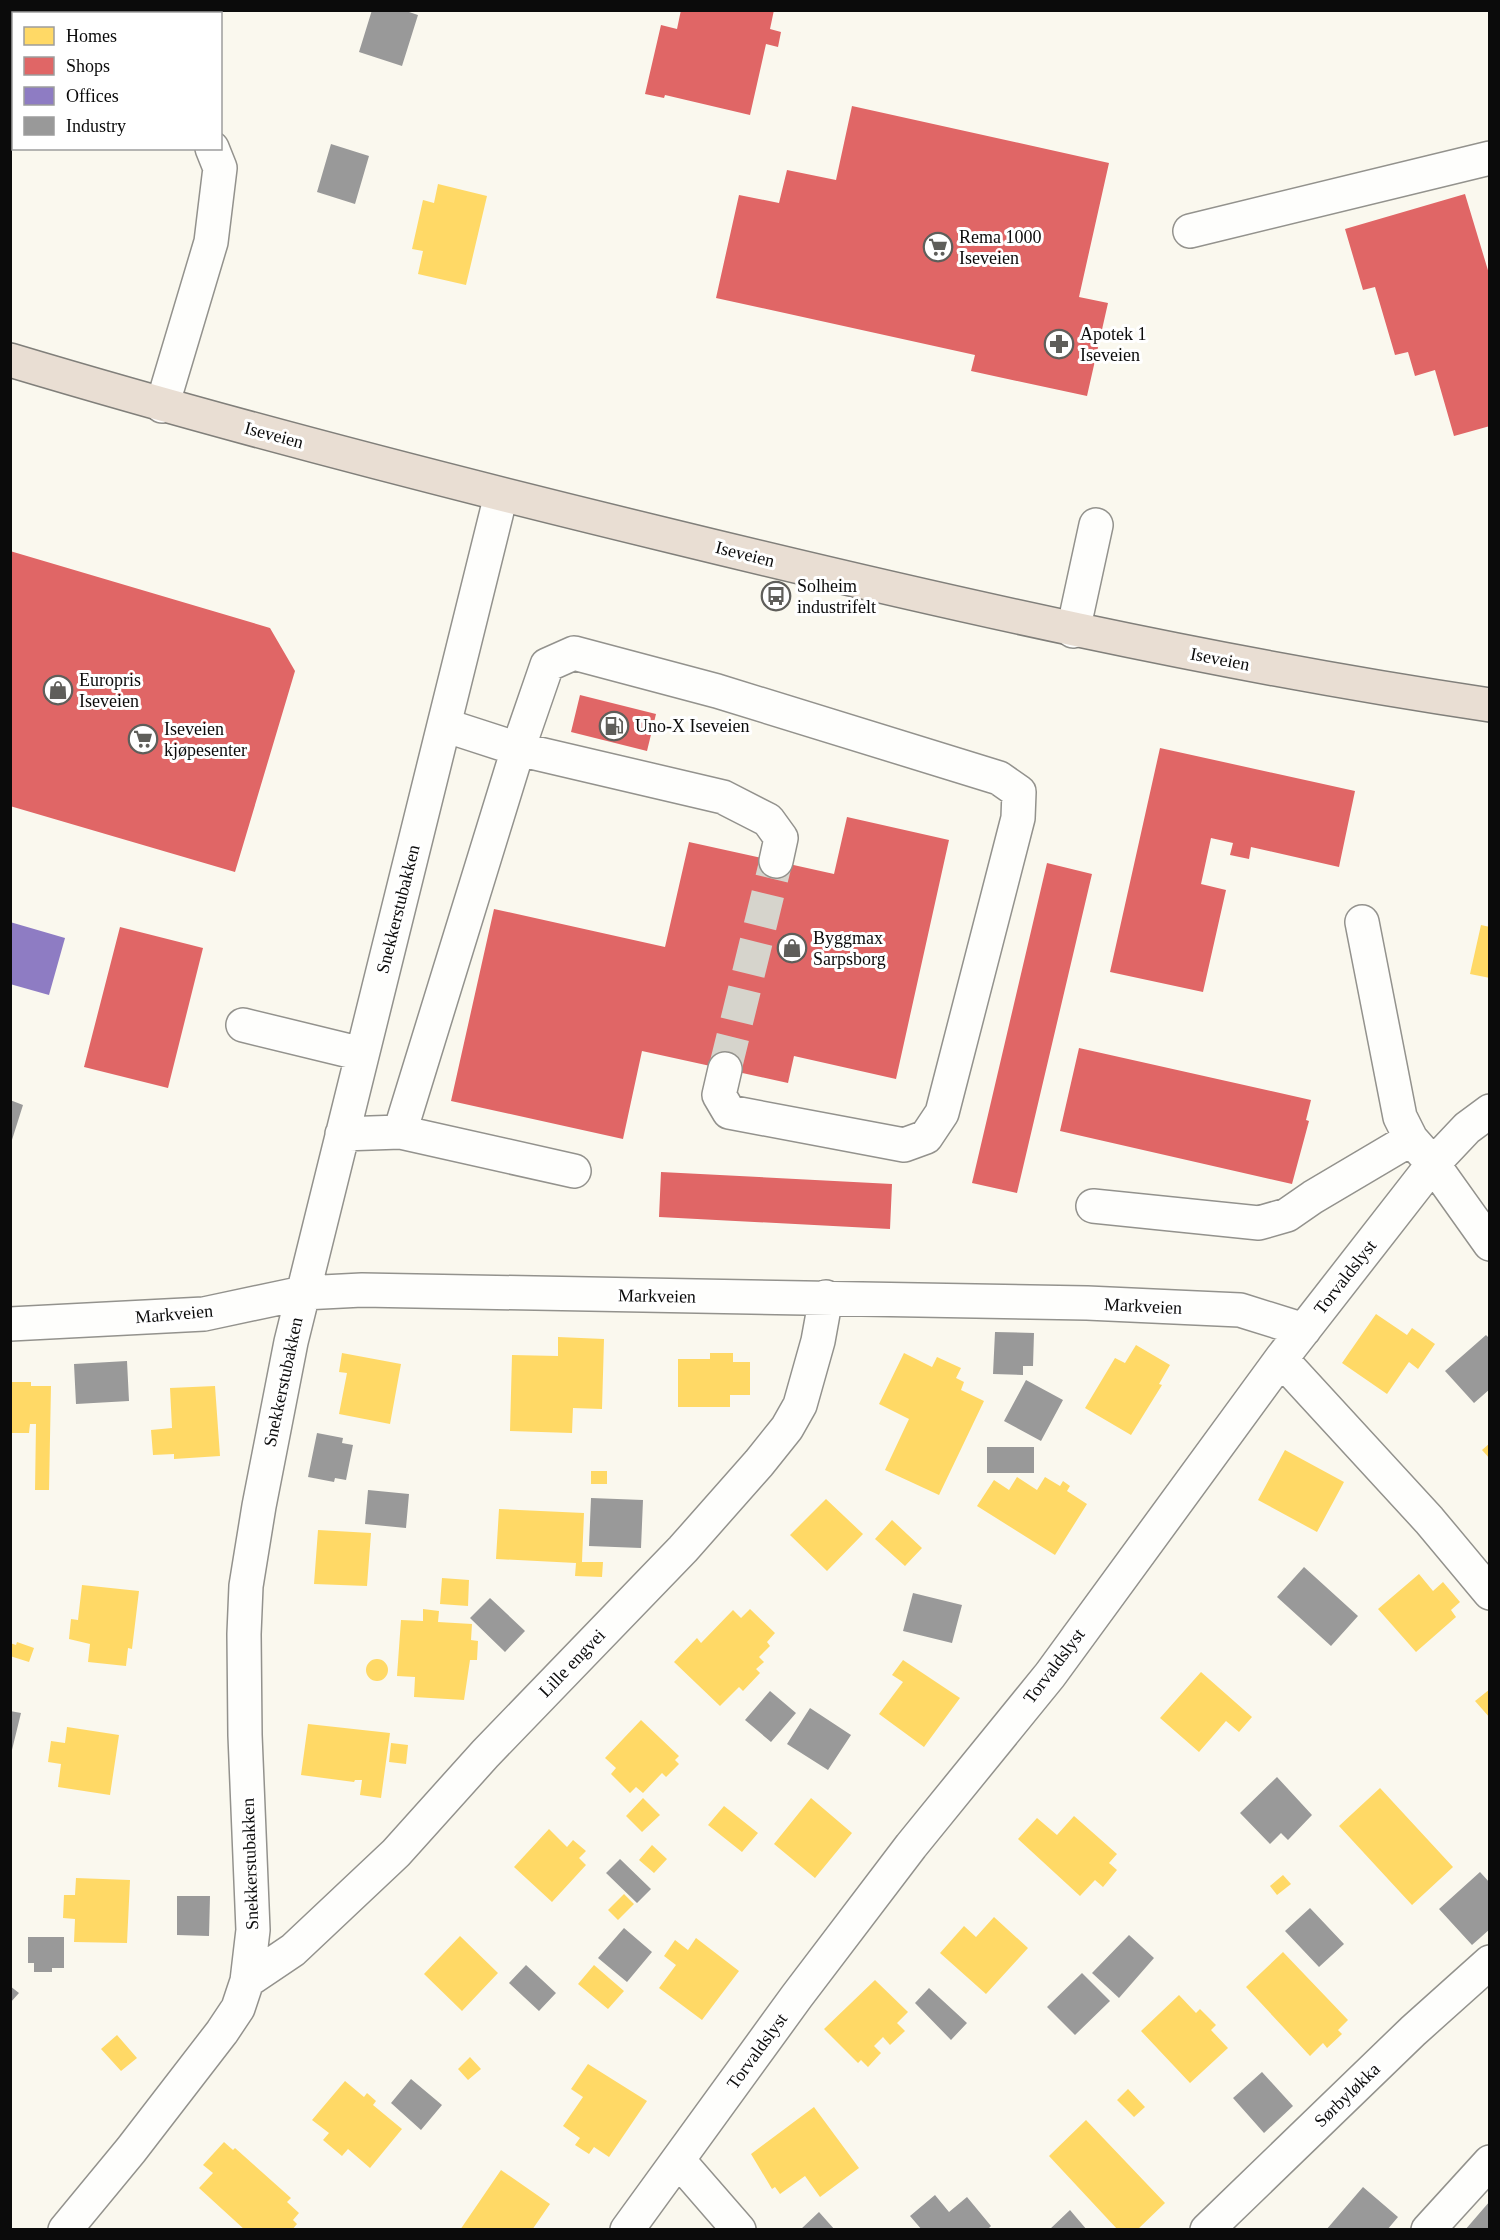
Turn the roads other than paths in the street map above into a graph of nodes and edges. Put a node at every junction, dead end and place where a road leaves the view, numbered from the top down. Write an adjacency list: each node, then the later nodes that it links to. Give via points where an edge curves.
1 (214, 150): 5 (street, via 220,168 211,242)
2 (1490, 158): 3 (street)
3 (1190, 231)
4 (10, 360): 5 (highway, Iseveien)
5 (162, 406): 6 (highway, Iseveien)
6 (501, 495): 8 (highway, Iseveien); 10 (street, Snekkerstubakken)
7 (1096, 525): 8 (street)
8 (1072, 631): 9 (highway, Iseveien, via 1359,685)
9 (1490, 705)
10 (444, 725): 11 (street); 15 (street, Snekkerstubakken)
11 (518, 749): 12 (street, via 723,797 768,820 781,838); 16 (street, via 547,665 574,653 717,691 999,778 1019,792 1018,818 942,1113 926,1137 904,1145 729,1112 719,1095); 18 (street)
12 (776, 861)
13 (1362, 922): 20 (street, via 1400,1118)
14 (243, 1025): 15 (street)
15 (362, 1054): 19 (street, Snekkerstubakken)
16 (725, 1069)
17 (1490, 1111): 21 (street, Torvaldslyst, via 1467,1128)
18 (400, 1132): 19 (street); 22 (street)
19 (342, 1134): 25 (street, Snekkerstubakken)
20 (1411, 1139): 21 (street); 23 (street, via 1287,1215 1259,1222)
21 (1433, 1164): 24 (street); 28 (street, Torvaldslyst)
22 (574, 1171)
23 (1093, 1206)
24 (1490, 1244)
25 (303, 1293): 26 (street, Markveien, via 362,1290); 27 (street, Markveien, via 204,1314); 32 (street, Snekkerstubakken, via 272,1430 246,1586 243,1683 253,1930)
26 (826, 1297): 28 (street, Markveien, via 1240,1310); 32 (street, Lille engvei, via 800,1405 759,1463 683,1549 471,1768 396,1853 293,1950)
27 (10, 1324)
28 (1304, 1330): 29 (street, Torvaldslyst)
29 (1281, 1359): 30 (street, via 1429,1520); 33 (street, Torvaldslyst, via 1050,1675 911,1846)
30 (1490, 1593)
31 (1490, 1962): 38 (street, Sørbyløkka)
32 (247, 1981): 35 (street, Snekkerstubakken, via 238,2008 222,2032)
33 (679, 2161): 36 (street, Torvaldslyst); 37 (street)
34 (1490, 2162): 39 (street)
35 (65, 2229)
36 (627, 2229)
37 (739, 2229)
38 (1207, 2229)
39 (1428, 2229)

